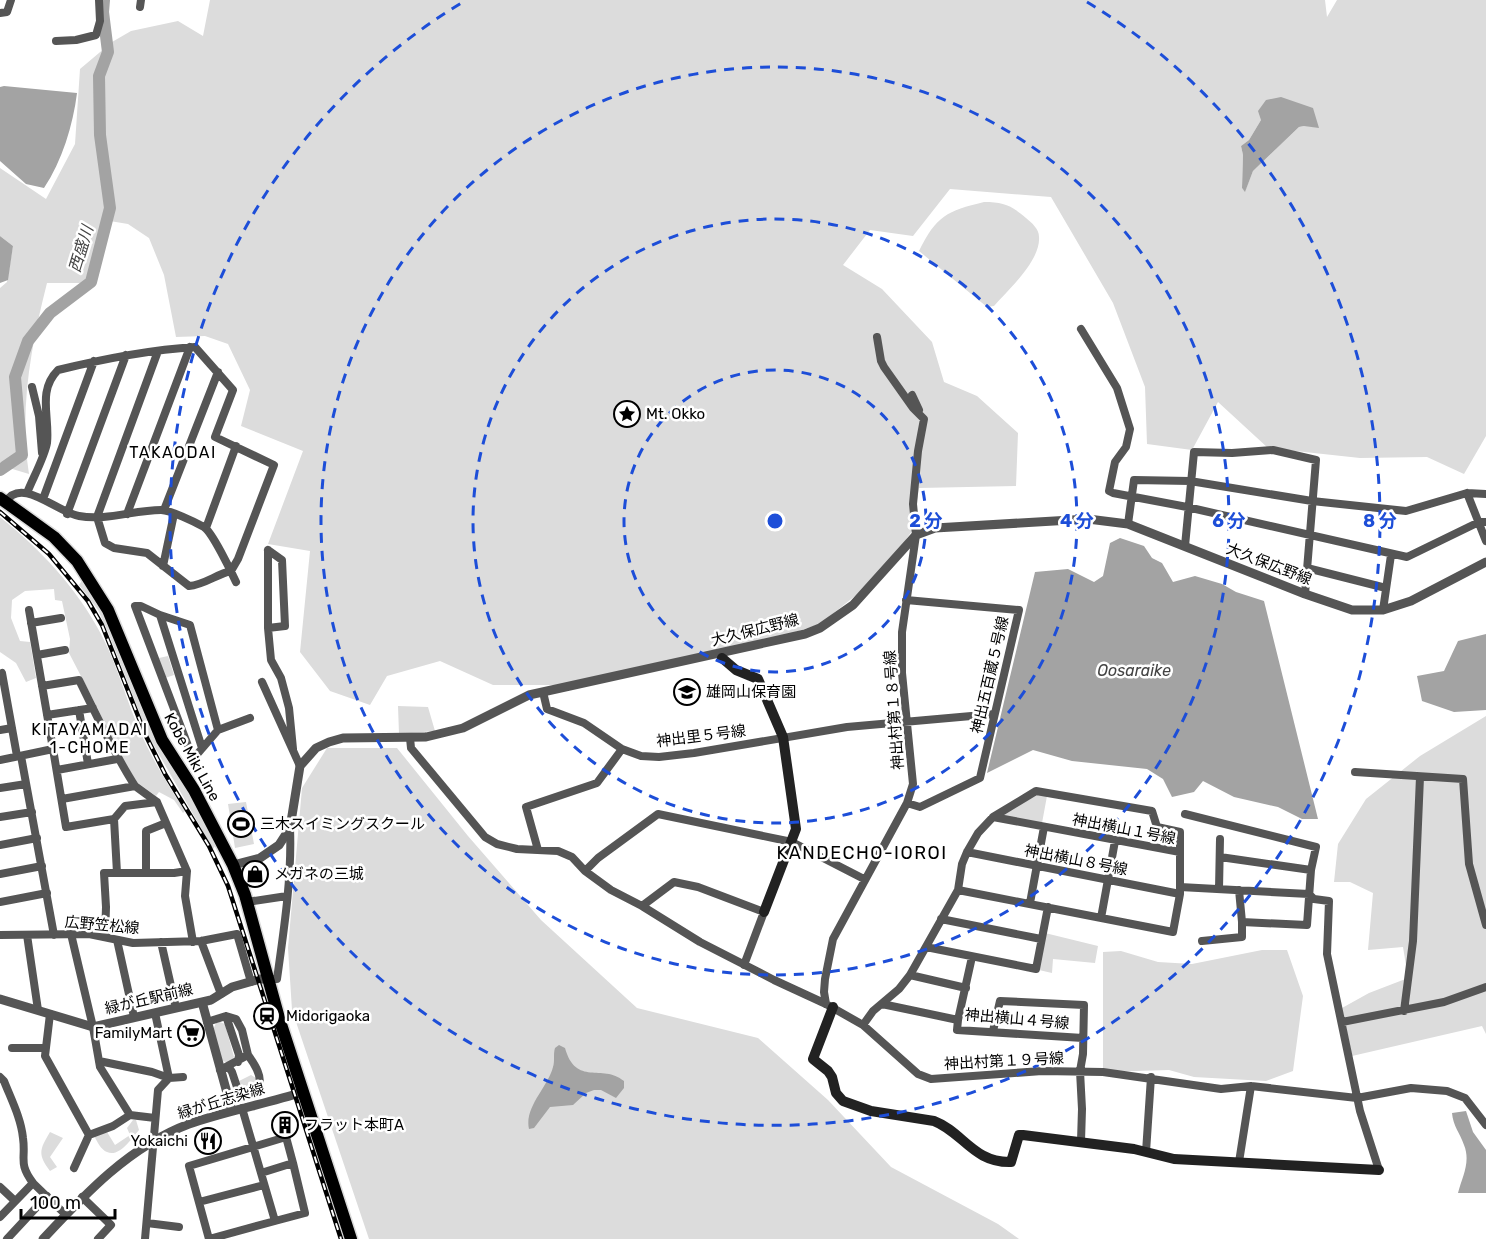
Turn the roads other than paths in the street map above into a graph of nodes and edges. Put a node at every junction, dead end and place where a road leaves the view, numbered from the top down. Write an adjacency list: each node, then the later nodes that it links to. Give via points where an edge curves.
1 (11, 0): 3 (street, via 8,12)
2 (99, 0): 4 (street, via 96,35)
3 (0, 13)
4 (56, 41)
5 (1082, 329): 21 (street, via 1117,388 1130,429 1126,447 1115,462 1109,491)
6 (877, 337): 14 (street, via 884,367)
7 (190, 347): 8 (street); 11 (street, via 195,347); 28 (street)
8 (158, 351): 9 (street); 30 (street)
9 (126, 355): 10 (street); 27 (street)
10 (94, 361): 16 (street, via 58,370 51,376 46,388 46,445); 22 (street)
11 (218, 372): 15 (street, via 233,390 215,437); 26 (street)
12 (32, 387): 16 (street)
13 (912, 395): 14 (street)
14 (924, 419): 34 (street, 神出村第１８号線, via 913,504)
15 (236, 447): 33 (street); 42 (street, via 274,465)
16 (42, 454): 18 (street)
17 (1190, 481): 21 (street, via 1134,480); 24 (street); 24 (street, via 1194,452 1273,450 1316,460); 25 (street)
18 (27, 492): 22 (street); 23 (street)
19 (1467, 493): 20 (street); 24 (street, via 1406,510); 31 (street)
20 (1486, 494)
21 (1131, 497): 25 (street); 32 (street)
22 (43, 499): 27 (street)
23 (3, 500): 83 (main road, Kobe Miki Line, via 54,537 76,561 108,610 162,740)
24 (1312, 501): 35 (street)
25 (1187, 507): 35 (street); 37 (street)
26 (164, 510): 28 (street); 29 (street)
27 (67, 514): 30 (street)
28 (127, 514): 30 (street)
29 (174, 514): 33 (street); 40 (street)
30 (97, 517): 40 (street, via 105,543 147,553)
31 (1482, 522): 36 (street); 38 (street, via 1407,557)
32 (1128, 525): 34 (street, 大久保広野線, via 1088,519 935,528); 37 (street, 大久保広野線)
33 (206, 528): 42 (street)
34 (916, 535): 46 (street, 神出村第１８号線); 55 (street, 大久保広野線, via 853,605 820,628)
35 (1310, 536): 38 (street); 41 (street)
36 (1486, 541)
37 (1185, 546): 45 (street, 大久保広野線)
38 (1391, 555): 44 (street)
39 (1486, 562): 48 (street, 大久保広野線, via 1411,601)
40 (163, 566): 42 (street, via 189,586)
41 (1307, 568): 44 (street); 45 (street)
42 (231, 571): 43 (street)
43 (236, 582)
44 (1386, 588): 48 (street)
45 (1305, 594): 48 (street, 大久保広野線, via 1352,610)
46 (906, 600): 63 (street, 神出五百蔵５号線, via 1019,610); 66 (street, 神出村第１８号線, via 902,673)
47 (29, 610): 51 (street)
48 (1383, 610)
49 (160, 615): 69 (street, via 190,625); 72 (street); 79 (street, via 135,606)
50 (61, 618): 51 (street)
51 (31, 624): 54 (street)
52 (268, 628): 52 (street, via 267,568 268,550 282,560 285,626); 74 (street, via 271,660 281,678 289,708)
53 (65, 650): 54 (street)
54 (37, 655): 58 (street)
55 (720, 656): 59 (street, 大久保広野線); 70 (main road, via 736,670 758,679)
56 (0, 674): 60 (street)
57 (262, 682): 74 (street)
58 (42, 686): 61 (street, via 79,680); 64 (street)
59 (543, 692): 71 (street, 大久保広野線, via 529,695 463,729); 75 (street, 神出里５号線, via 547,709 584,723)
60 (3, 702): 67 (street)
61 (93, 708): 62 (street); 78 (street)
62 (79, 710): 64 (street); 80 (street)
63 (994, 714): 66 (street, 神出里５号線); 91 (street, 神出五百蔵５号線, via 980,778 920,807)
64 (47, 715): 73 (street)
65 (250, 718): 69 (street)
66 (908, 722): 70 (street, 神出里５号線); 91 (street, 神出村第１８号線, via 913,784)
67 (12, 728): 68 (street); 76 (street)
68 (0, 730)
69 (218, 730): 72 (street)
70 (783, 737): 75 (street, 神出里５号線, via 659,757); 103 (main road, via 796,830)
71 (410, 738): 81 (street, 大久保広野線, via 343,738 316,748); 105 (street, 神出村第１９号線, via 411,748 486,837 497,844)
72 (202, 748): 79 (street)
73 (53, 749): 76 (street); 82 (street)
74 (293, 749): 81 (street)
75 (622, 749): 105 (street, via 597,783 526,807)
76 (19, 756): 77 (street); 86 (street)
77 (0, 759)
78 (117, 759): 80 (street); 87 (street)
79 (192, 759): 83 (street)
80 (88, 764): 82 (street)
81 (300, 766): 99 (street)
82 (57, 770): 89 (street)
83 (181, 771): 109 (main road, Kobe Miki Line)
84 (1355, 772): 85 (street)
85 (1420, 777): 136 (street, via 1463,779 1469,864); 162 (street, via 1413,940)
86 (27, 784): 88 (street); 92 (street)
87 (135, 786): 89 (street); 90 (street)
88 (0, 788)
89 (62, 799): 96 (street, via 66,827)
90 (157, 802): 96 (street, via 125,806); 97 (street)
91 (907, 803): 118 (street, 神出村第１８号線)
92 (32, 812): 94 (street); 100 (street)
93 (1185, 814): 112 (street, via 1316,847)
94 (0, 817)
95 (993, 817): 98 (street, 神出横山１号線); 106 (street); 107 (street, via 1036,791 1132,806 1152,811 1157,827 1180,832)
96 (114, 819): 115 (street)
97 (166, 823): 113 (street); 116 (street, via 146,831)
98 (1044, 827): 102 (street, 神出横山１号線); 111 (street)
99 (290, 828): 109 (street, via 279,846 260,858); 126 (street)
100 (37, 838): 104 (street); 110 (street)
101 (1220, 839): 108 (street)
102 (1115, 841): 107 (street, 神出横山１号線); 119 (street)
103 (792, 842): 114 (street, via 658,813); 118 (street); 132 (main road)
104 (0, 845)
105 (538, 850): 114 (street, 神出村第１９号線, via 558,851 572,857)
106 (967, 852): 111 (street, 神出横山８号線); 121 (street)
107 (1180, 852): 123 (street, 神出横山１号線)
108 (1220, 857): 112 (street); 120 (street)
109 (233, 865): 128 (main road, Kobe Miki Line)
110 (42, 866): 117 (street); 124 (street)
111 (1036, 866): 119 (street, 神出横山８号線); 129 (street)
112 (1311, 870): 125 (street)
113 (186, 871): 116 (street); 146 (street, via 185,896)
114 (585, 871): 130 (street, 神出村第１９号線)
115 (117, 873): 116 (street); 141 (street, via 104,873)
116 (146, 873)
117 (0, 874)
118 (864, 879): 159 (street, 神出村第１８号線, via 833,939 824,992)
119 (1109, 880): 123 (street, 神出横山８号線); 133 (street)
120 (1219, 889): 122 (street, 神出横山８号線); 123 (street, 神出横山８号線)
121 (958, 890): 129 (street, 神出横山１号線); 134 (street)
122 (1239, 890): 125 (street, 神出横山８号線); 135 (street)
123 (1180, 891): 133 (street, 神出横山１号線, via 1173,932)
124 (47, 893): 127 (street); 140 (street)
125 (1309, 894): 135 (street, via 1307,925); 169 (street, via 1314,899 1329,901 1327,954)
126 (287, 896): 128 (street); 151 (street, via 277,979)
127 (0, 902)
128 (247, 903): 151 (main road, Kobe Miki Line)
129 (1030, 903): 131 (street, 神出横山１号線)
130 (642, 906): 132 (street, via 674,882); 149 (street, 神出村第１９号線)
131 (1048, 907): 133 (street, 神出横山１号線); 142 (street)
132 (764, 912): 149 (street)
133 (1101, 918)
134 (941, 919): 142 (street); 147 (street)
135 (1242, 922): 144 (street, via 1242,938)
136 (1486, 925)
137 (71, 934): 140 (street, 広野笠松線); 141 (street, 広野笠松線); 171 (street)
138 (0, 935): 139 (street, 広野笠松線)
139 (27, 935): 140 (street, 広野笠松線); 161 (street)
140 (54, 935)
141 (105, 938): 143 (street, 広野笠松線)
142 (1041, 939): 148 (street, via 1036,969)
143 (117, 940): 145 (street, 広野笠松線); 166 (street)
144 (1202, 941)
145 (161, 942): 146 (street, 広野笠松線); 160 (street)
146 (197, 942): 152 (street, 広野笠松線, via 237,934); 155 (street)
147 (926, 947): 148 (street); 150 (street)
148 (972, 957): 154 (street)
149 (744, 965): 159 (street, 神出村第１９号線)
150 (910, 975): 154 (street); 158 (street)
151 (268, 979): 152 (street, 緑が丘駅前線); 186 (main road, Kobe Miki Line)
152 (250, 981): 155 (street, 緑が丘駅前線)
153 (1486, 987): 162 (street)
154 (966, 988): 167 (street)
155 (221, 994): 157 (street, 緑が丘駅前線)
156 (0, 999): 161 (street, 緑が丘駅前線)
157 (202, 1002): 160 (street, 緑が丘駅前線); 168 (street)
158 (882, 1004): 167 (street); 170 (street)
159 (829, 1006): 170 (street, 神出村第１９号線); 194 (main road, via 813,1059 828,1071 843,1101 871,1111 943,1124 978,1154 1008,1163 1019,1135)
160 (176, 1008): 163 (street, 緑が丘駅前線)
161 (38, 1010): 164 (street, 緑が丘駅前線)
162 (1404, 1011): 169 (street)
163 (155, 1013): 166 (street, 緑が丘駅前線); 184 (street)
164 (50, 1014): 171 (street, 緑が丘駅前線); 175 (street)
165 (226, 1016): 168 (street); 176 (street, via 236,1019); 178 (street)
166 (134, 1017): 171 (street, 緑が丘駅前線)
167 (958, 1020): 172 (street, 神出横山４号線, via 957,1030)
168 (207, 1022): 179 (street)
169 (1342, 1022): 187 (street)
170 (863, 1025): 180 (street, 神出村第１９号線, via 918,1074 931,1079)
171 (93, 1027): 177 (street)
172 (993, 1031): 173 (street, 神出横山４号線); 173 (street, via 999,1001 1084,1005)
173 (1083, 1038): 180 (street)
174 (12, 1048): 175 (street)
175 (46, 1048): 193 (street, via 45,1056)
176 (248, 1055): 178 (street); 179 (street, via 259,1078 256,1088 238,1090 232,1072)
177 (99, 1061): 184 (street); 190 (street)
178 (238, 1062): 179 (street)
179 (224, 1068): 189 (street)
180 (1080, 1071): 183 (street, 神出村第１９号線); 194 (street)
181 (0, 1077): 203 (street, via 24,1140 24,1172)
182 (183, 1077): 184 (street)
183 (1151, 1077): 185 (street, 神出村第１９号線, via 1221,1089); 197 (street)
184 (169, 1078): 191 (street, via 158,1090)
185 (1251, 1086): 187 (street, 神出村第１９号線); 198 (street)
186 (303, 1092): 188 (street, 緑が丘志染線); 219 (main road, Kobe Miki Line)
187 (1357, 1098): 192 (street, 神出村第１９号線, via 1411,1088 1448,1091 1465,1098); 201 (street)
188 (242, 1108): 189 (street, 緑が丘志染線); 196 (street)
189 (232, 1111): 195 (street, 緑が丘志染線, via 187,1125)
190 (130, 1115): 191 (street); 193 (street)
191 (155, 1118): 195 (street)
192 (1486, 1125)
193 (88, 1135): 200 (street)
194 (1081, 1141): 197 (main road)
195 (154, 1142): 207 (street, 緑が丘志染線); 213 (street)
196 (253, 1147): 199 (street, via 286,1137); 202 (street); 209 (street, via 189,1166)
197 (1146, 1152): 198 (main road, via 1174,1159)
198 (1239, 1161): 201 (main road)
199 (293, 1163): 202 (street); 212 (street, via 305,1213)
200 (74, 1168)
201 (1379, 1170)
202 (261, 1173): 204 (street)
203 (33, 1183): 206 (street); 208 (street)
204 (264, 1185): 209 (street); 212 (street)
205 (0, 1187): 208 (street)
206 (47, 1196): 210 (street); 215 (street)
207 (82, 1197): 210 (street, 緑が丘志染線); 217 (street, via 111,1226)
208 (15, 1201): 211 (street)
209 (199, 1202): 212 (street, via 209,1239)
210 (66, 1215): 216 (street, 緑が丘志染線)
211 (0, 1217)
212 (275, 1221)
213 (147, 1223): 214 (street); 218 (street)
214 (179, 1227)
215 (7, 1239)
216 (43, 1239)
217 (98, 1239)
218 (146, 1239)
219 (351, 1239)

